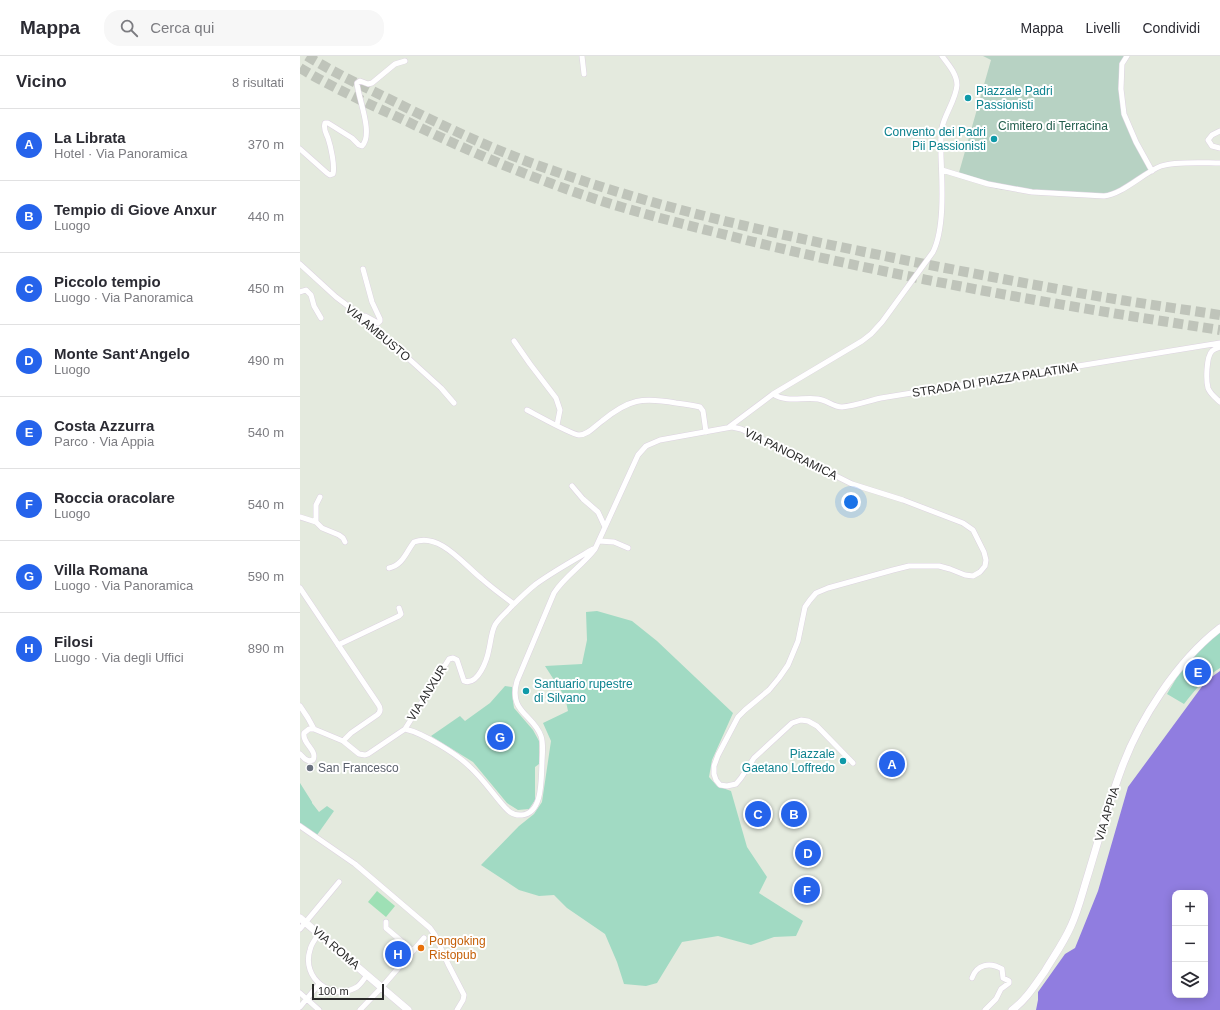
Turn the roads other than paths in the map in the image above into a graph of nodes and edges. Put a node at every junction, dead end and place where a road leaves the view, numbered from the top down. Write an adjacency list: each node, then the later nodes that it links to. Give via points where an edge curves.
1 (582, 56): 5 (street)
2 (942, 56): 10 (street, via 953,72 957,85 942,129)
3 (1127, 56): 11 (street, via 1122,64 1124,114)
4 (405, 61): 8 (street, via 395,64 371,84 360,81 357,83 366,125 364,144 360,146 350,137 324,123 334,168 333,174 327,174)
5 (584, 74)
6 (1220, 131): 7 (street, via 1208,140 1212,146)
7 (1220, 148)
8 (300, 149)
9 (1220, 163): 11 (street, via 1170,164)
10 (942, 170): 11 (street, via 995,186 1042,193 1102,196 1115,193); 20 (street, via 937,244 882,322 865,339)
11 (1152, 171)
12 (300, 264): 15 (street, VIA AMBUSTO, via 340,301)
13 (363, 269): 15 (street, via 380,321 378,323)
14 (300, 292): 16 (street, via 305,290 310,294)
15 (358, 313): 22 (street, VIA AMBUSTO, via 441,388)
16 (321, 318)
17 (514, 341): 24 (street, via 556,398 560,410)
18 (1220, 343): 20 (street, STRADA DI PIAZZA PALATINA, via 843,407 819,399 788,400)
19 (1220, 347): 21 (street, via 1209,355 1207,364 1208,389)
20 (773, 394): 25 (street)
21 (1220, 402)
22 (454, 403)
23 (526, 410): 24 (street)
24 (557, 426): 26 (street, via 575,434 584,434 621,407 636,401 652,399 700,407)
25 (729, 427): 26 (street, VIA PANORAMICA); 47 (street, VIA PANORAMICA, via 741,429 859,486 958,520 973,530 983,549 985,566 975,575 965,575 939,566 910,566 816,593 806,606 798,641 788,665 772,687 738,717 718,755 714,774 720,784 736,784 754,758 792,723 801,720 817,726)
26 (706, 432): 31 (street, VIA PANORAMICA, via 656,441 644,448 634,462)
27 (572, 486): 31 (street, via 598,512)
28 (320, 497): 30 (street, via 316,505)
29 (300, 517): 30 (street)
30 (316, 522): 33 (street, via 324,529 339,535)
31 (605, 527): 32 (street, VIA PANORAMICA)
32 (599, 541): 34 (street, VIA PANORAMICA); 35 (street, via 614,542)
33 (345, 542)
34 (596, 547): 38 (street, VIA ANXUR, via 542,580); 43 (street, VIA PANORAMICA, via 554,593 516,685 519,707 536,726 542,739 540,791 532,810 521,815 510,812 465,762 424,736)
35 (628, 548)
36 (389, 568): 38 (street, via 400,563 414,542 431,541 454,554)
37 (300, 588): 41 (street)
38 (514, 604): 43 (street, VIA ANXUR, via 494,628 482,669 476,678 470,682 464,681 457,660 449,658)
39 (399, 608): 41 (street, via 401,614 398,616)
40 (1220, 628): 68 (main road, VIA APPIA, via 1202,642 1184,662 1140,729 1120,772 1071,926 1033,989)
41 (338, 645): 45 (street, via 381,710 377,716)
42 (300, 706): 44 (street)
43 (405, 729): 45 (street, VIA ANXUR, via 365,755 359,754)
44 (314, 730): 45 (street, VIA ANXUR); 46 (street, via 307,730 303,736 314,754 314,759 308,761)
45 (343, 741)
46 (300, 754)
47 (853, 763)
48 (300, 826): 66 (street, via 355,864 432,930 464,995)
49 (339, 882): 50 (street)
50 (303, 920): 52 (street); 53 (main road, VIA ROMA)
51 (386, 922): 55 (street, via 386,928)
52 (300, 929)
53 (319, 934): 56 (main road, VIA ROMA); 58 (street, via 308,957 311,973)
54 (424, 938): 55 (street)
55 (413, 951): 59 (street)
56 (368, 975): 58 (street, via 357,987 344,991 326,989); 59 (main road, VIA ROMA)
57 (972, 978): 67 (street, via 981,966 990,965 1002,969 1003,978 1010,982 1001,989 996,999)
58 (319, 984): 61 (street)
59 (382, 987): 64 (street); 65 (main road, VIA ROMA)
60 (300, 993): 61 (street)
61 (306, 999): 62 (street); 63 (street)
62 (300, 1006)
63 (319, 1010)
64 (360, 1010)
65 (408, 1010)
66 (457, 1010)
67 (985, 1010)
68 (1012, 1010)

